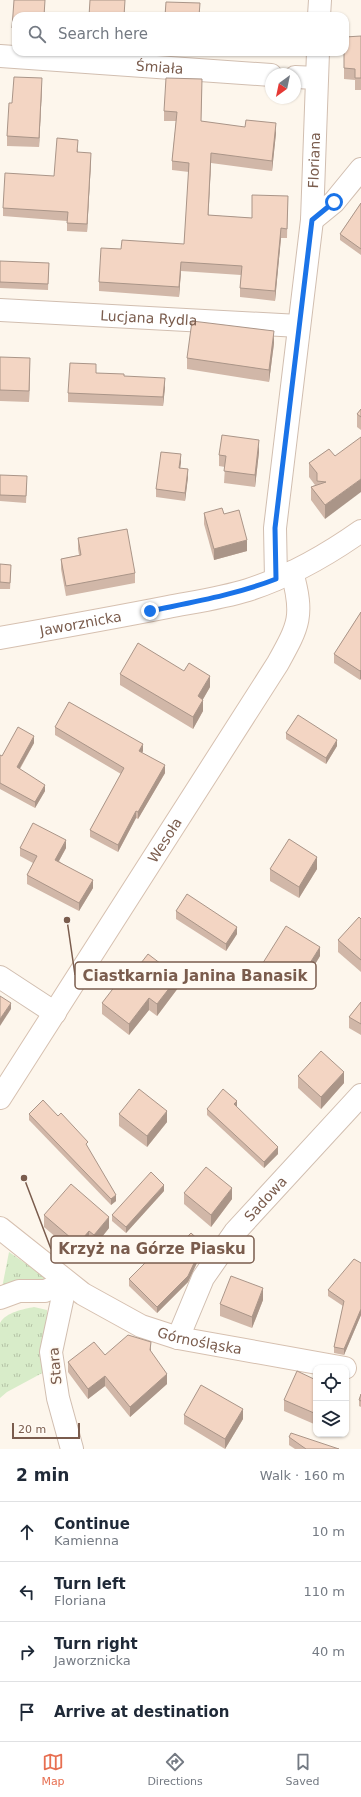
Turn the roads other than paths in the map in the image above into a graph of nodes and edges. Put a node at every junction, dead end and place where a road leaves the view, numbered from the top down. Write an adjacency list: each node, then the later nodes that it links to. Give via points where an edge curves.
1 (320, 0): 2 (street)
2 (319, 12)
3 (0, 56): 5 (street, Śmiała)
4 (318, 56): 7 (street, Floriana)
5 (265, 75)
6 (301, 77): 7 (street)
7 (317, 78): 9 (street, Floriana)
8 (361, 169): 9 (street, via 334,202)
9 (312, 220): 11 (street, Floriana)
10 (0, 310): 11 (street, Lucjana Rydla)
11 (298, 326): 13 (street, Floriana, via 275,528)
12 (361, 531): 13 (street, Jaworznicka, via 338,548)
13 (284, 575): 14 (street, Jaworznicka, via 249,590 229,595); 16 (street, Wesoła, via 299,601 299,617 293,636 278,664)
14 (0, 638)
15 (0, 977): 16 (street)
16 (55, 1013): 18 (street, Wesoła)
17 (361, 1095): 22 (street, Sadowa, via 235,1232 203,1278)
18 (0, 1098)
19 (0, 1228): 20 (street, Górnośląska)
20 (66, 1282): 21 (street, via 45,1291 19,1291); 22 (street, Górnośląska, via 141,1326); 26 (street, Stara, via 51,1352 58,1398)
21 (0, 1298)
22 (178, 1338): 23 (street, Górnośląska)
23 (328, 1365)
24 (349, 1369): 25 (street, Górnośląska)
25 (361, 1372)
26 (72, 1449)

